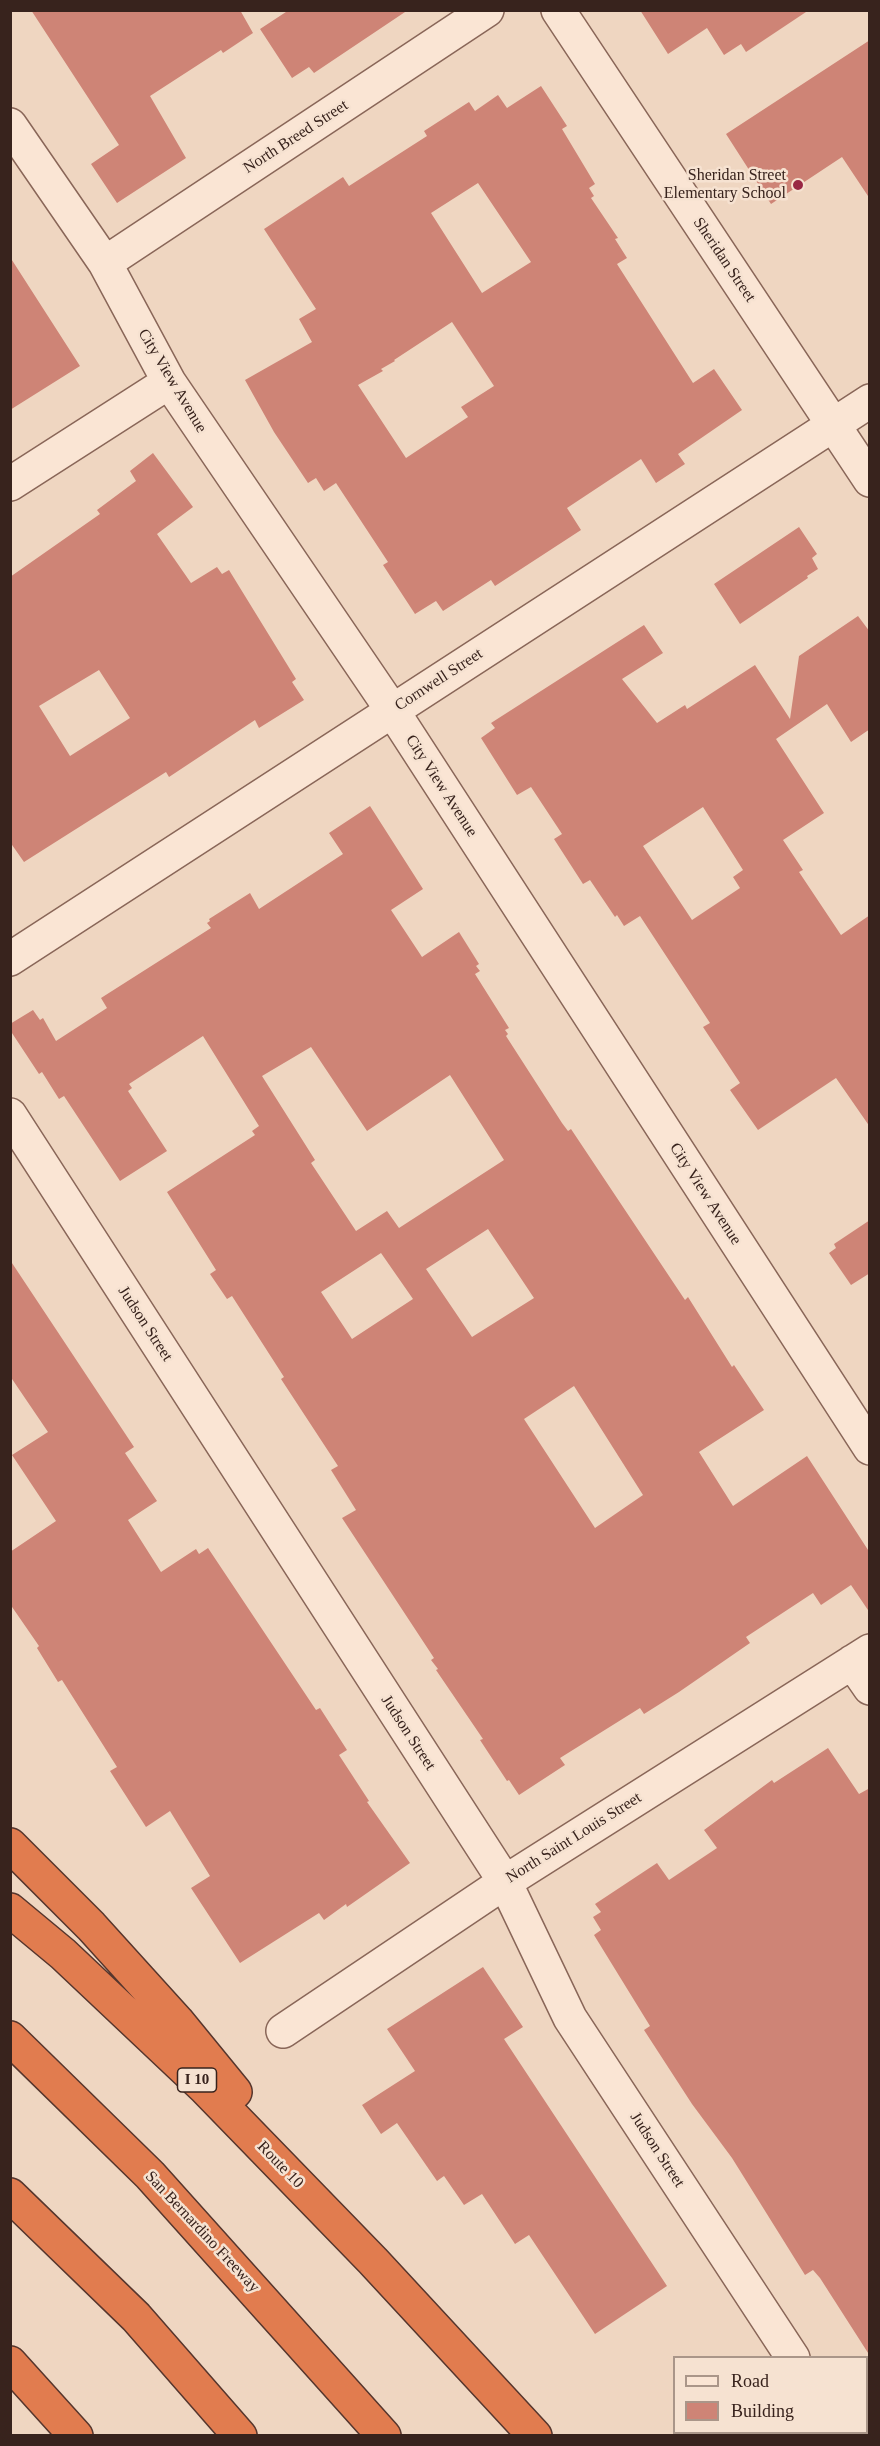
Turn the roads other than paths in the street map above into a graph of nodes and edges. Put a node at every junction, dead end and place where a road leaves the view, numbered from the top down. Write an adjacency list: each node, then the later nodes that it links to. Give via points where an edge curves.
1 (487, 10): 4 (street, North Breed Street)
2 (558, 10): 7 (street, Sheridan Street)
3 (10, 125): 4 (street, City View Avenue)
4 (105, 262): 5 (street, City View Avenue)
5 (169, 382): 9 (street); 10 (street, City View Avenue)
6 (870, 402): 7 (street, Cornwell Street)
7 (834, 425): 8 (street, Sheridan Street); 10 (street, Cornwell Street)
8 (870, 480)
9 (10, 484)
10 (392, 710): 11 (street, Cornwell Street); 13 (street, City View Avenue)
11 (10, 959)
12 (10, 1115): 16 (street, Judson Street)
13 (870, 1448)
14 (864, 1667): 16 (street, North Saint Louis Street)
15 (10, 1845): 21 (highway, via 91,1926 177,2021)
16 (505, 1882): 18 (street, North Saint Louis Street); 22 (street, Judson Street, via 570,2018)
17 (10, 1910): 21 (highway, Route 10 / I 10, via 63,1954 205,2088)
18 (283, 2031)
19 (10, 2038): 26 (highway, San Bernardino Freeway, via 150,2175)
20 (10, 2195): 25 (highway, via 136,2317)
21 (373, 2261): 27 (highway, Route 10 / I 10)
22 (792, 2356)
23 (10, 2363): 24 (highway)
24 (76, 2436)
25 (240, 2436)
26 (384, 2436)
27 (535, 2436)

